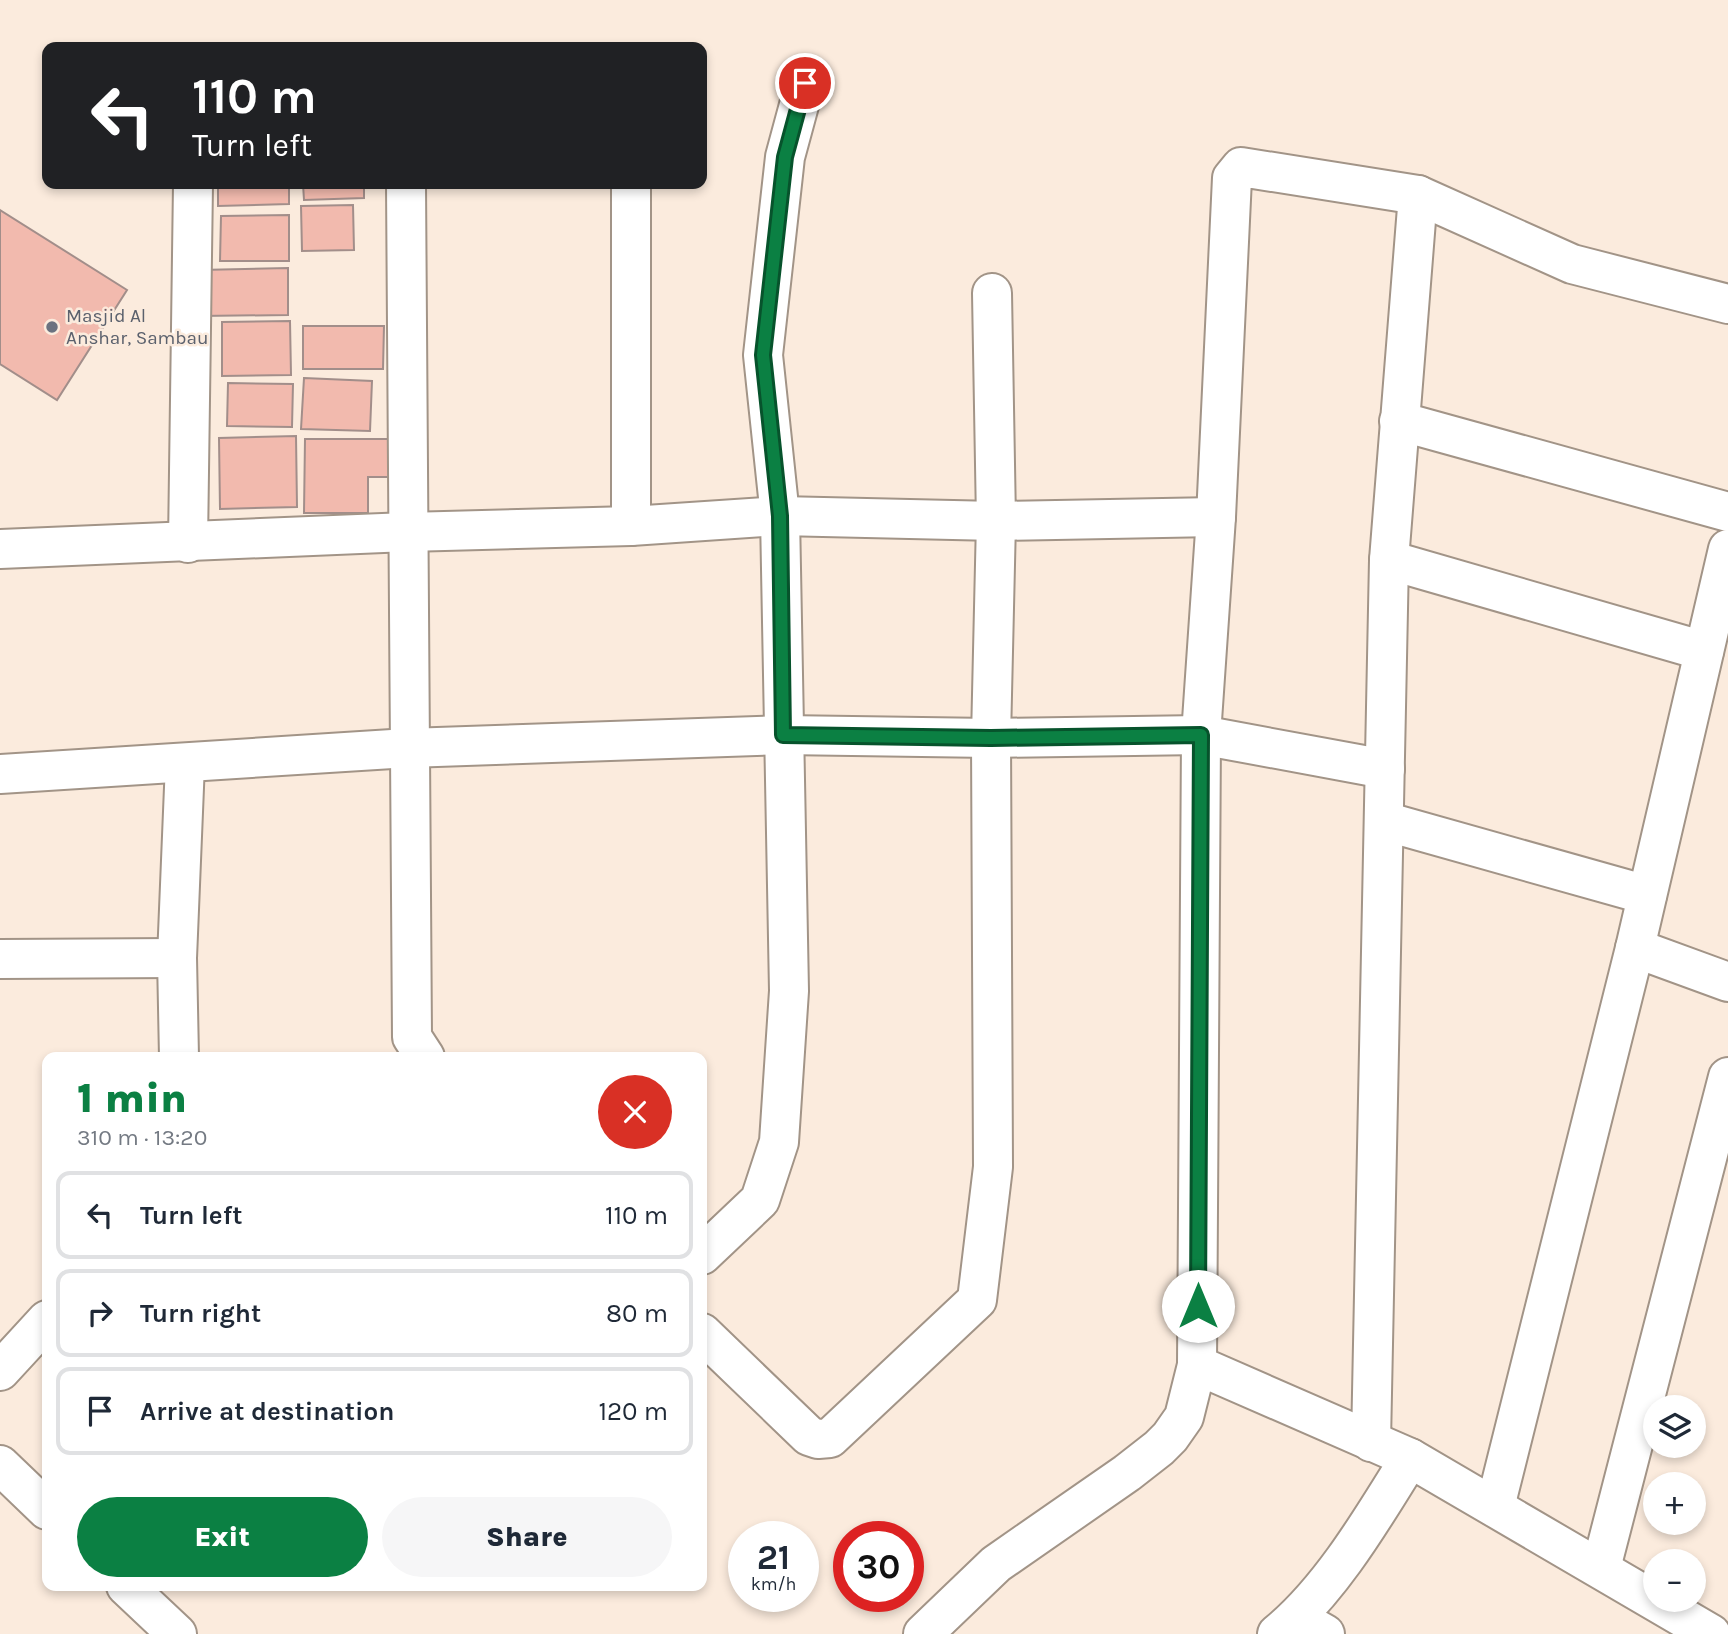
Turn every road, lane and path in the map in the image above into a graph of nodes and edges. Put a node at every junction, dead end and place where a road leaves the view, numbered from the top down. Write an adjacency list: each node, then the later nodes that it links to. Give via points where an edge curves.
1 (805, 83): 10 (street, via 785,157 763,355)
2 (194, 189): 15 (street)
3 (406, 189): 14 (street)
4 (631, 189): 13 (street)
5 (1418, 195): 7 (street, via 1573,264); 8 (street); 11 (street, via 1241,167 1232,178)
6 (992, 293): 12 (street)
7 (1728, 304)
8 (1399, 421): 9 (street); 18 (street)
9 (1728, 512)
10 (780, 516): 12 (street); 13 (street); 20 (street)
11 (1216, 517): 12 (street); 21 (street)
12 (996, 521): 22 (street)
13 (631, 526): 14 (street)
14 (407, 532): 15 (street); 23 (street)
15 (188, 543): 17 (street)
16 (1728, 549): 19 (street)
17 (0, 550)
18 (1389, 560): 19 (street); 25 (street)
19 (1704, 651): 28 (street)
20 (783, 735): 22 (street); 23 (street); 36 (street, via 789,991 779,1142 760,1200)
21 (1201, 735): 22 (street); 25 (street); 39 (street)
22 (991, 738): 38 (street, via 993,1167 977,1300 823,1440 809,1436)
23 (408, 748): 24 (street); 34 (street, via 412,1037)
24 (185, 763): 26 (street); 30 (street)
25 (1385, 769): 27 (street)
26 (0, 774)
27 (1384, 821): 28 (street); 41 (street)
28 (1647, 895): 29 (street)
29 (1635, 948): 32 (street); 45 (street)
30 (177, 958): 31 (street); 33 (street)
31 (0, 959)
32 (1728, 982)
33 (179, 1052)
34 (422, 1052)
35 (1728, 1077): 46 (street)
36 (707, 1250)
37 (42, 1325): 40 (street)
38 (707, 1338)
39 (1197, 1366): 41 (street); 51 (street, via 1184,1417 1164,1443 996,1564)
40 (0, 1371)
41 (1371, 1442): 42 (street)
42 (1410, 1458): 45 (street); 49 (street)
43 (0, 1465): 44 (street)
44 (42, 1505)
45 (1495, 1507): 46 (street)
46 (1601, 1568): 52 (street)
47 (131, 1591): 50 (street)
48 (1728, 1624): 53 (street)
49 (1300, 1628)
50 (177, 1634)
51 (923, 1634)
52 (1711, 1634)
53 (1725, 1634)

